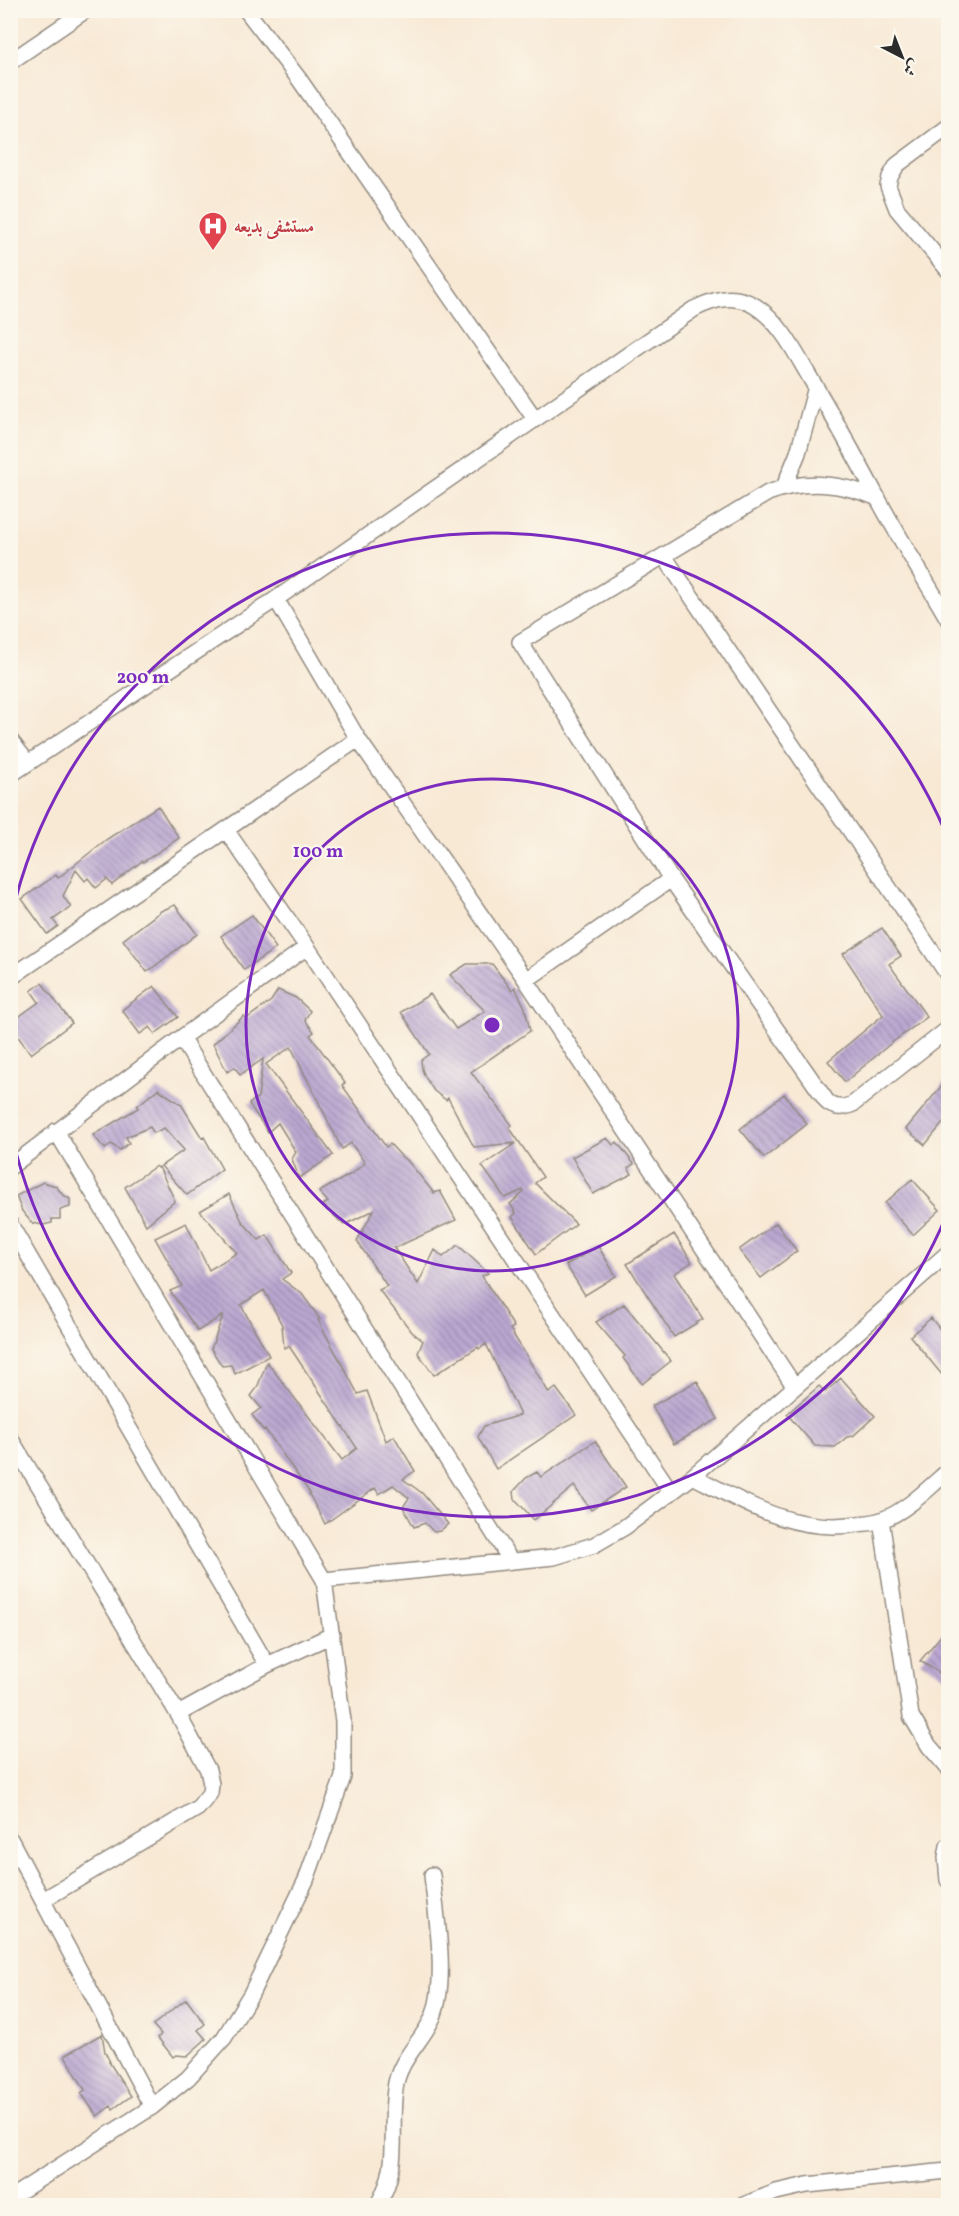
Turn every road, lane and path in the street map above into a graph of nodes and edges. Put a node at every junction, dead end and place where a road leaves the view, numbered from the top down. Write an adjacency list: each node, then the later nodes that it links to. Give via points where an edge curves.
1 (86, 10): 3 (street)
2 (246, 10): 7 (street, via 299,79)
3 (10, 62)
4 (948, 127): 5 (street, via 897,165 888,186 897,209)
5 (948, 270)
6 (816, 387): 7 (street, via 765,314 742,300 718,299 694,309); 8 (street); 9 (street)
7 (535, 419): 11 (street)
8 (784, 487): 9 (street, via 832,485); 10 (street, via 755,500)
9 (878, 498): 12 (street)
10 (664, 556): 18 (street, via 520,642); 20 (street)
11 (276, 599): 13 (street); 15 (street)
12 (948, 619)
13 (358, 739): 17 (street); 22 (street)
14 (10, 740): 15 (street)
15 (28, 763): 16 (street)
16 (10, 775)
17 (226, 830): 19 (street); 21 (street)
18 (671, 879): 22 (street); 23 (street, via 821,1095 835,1107 853,1104)
19 (307, 947): 24 (street); 33 (street)
20 (948, 975)
21 (10, 978)
22 (526, 980): 29 (street)
23 (948, 1029)
24 (181, 1038): 25 (street); 35 (street)
25 (56, 1131): 26 (street); 36 (street)
26 (10, 1167)
27 (10, 1224): 38 (street)
28 (948, 1253): 29 (street)
29 (795, 1387): 32 (street)
30 (10, 1438): 39 (street)
31 (948, 1471): 34 (street)
32 (693, 1476): 33 (street); 34 (street, via 793,1522 821,1526)
33 (670, 1492): 35 (street, via 594,1545 554,1557)
34 (881, 1520): 40 (street, via 911,1716 928,1746)
35 (511, 1561): 36 (street)
36 (324, 1580): 37 (street)
37 (332, 1635): 38 (street); 46 (street, via 343,1721 343,1777 306,1880 251,1994 224,2038 188,2078)
38 (267, 1665): 39 (street)
39 (178, 1714): 45 (street, via 208,1770 210,1793 198,1808)
40 (948, 1768)
41 (10, 1839): 45 (street)
42 (948, 1846): 44 (street)
43 (432, 1875): 49 (street, via 440,1973 438,1998 432,2018 405,2060 394,2089 392,2165)
44 (948, 1880)
45 (43, 1900): 46 (street)
46 (152, 2107): 48 (street)
47 (948, 2171): 50 (street, via 807,2185)
48 (10, 2198)
49 (377, 2205)
50 (741, 2205)

